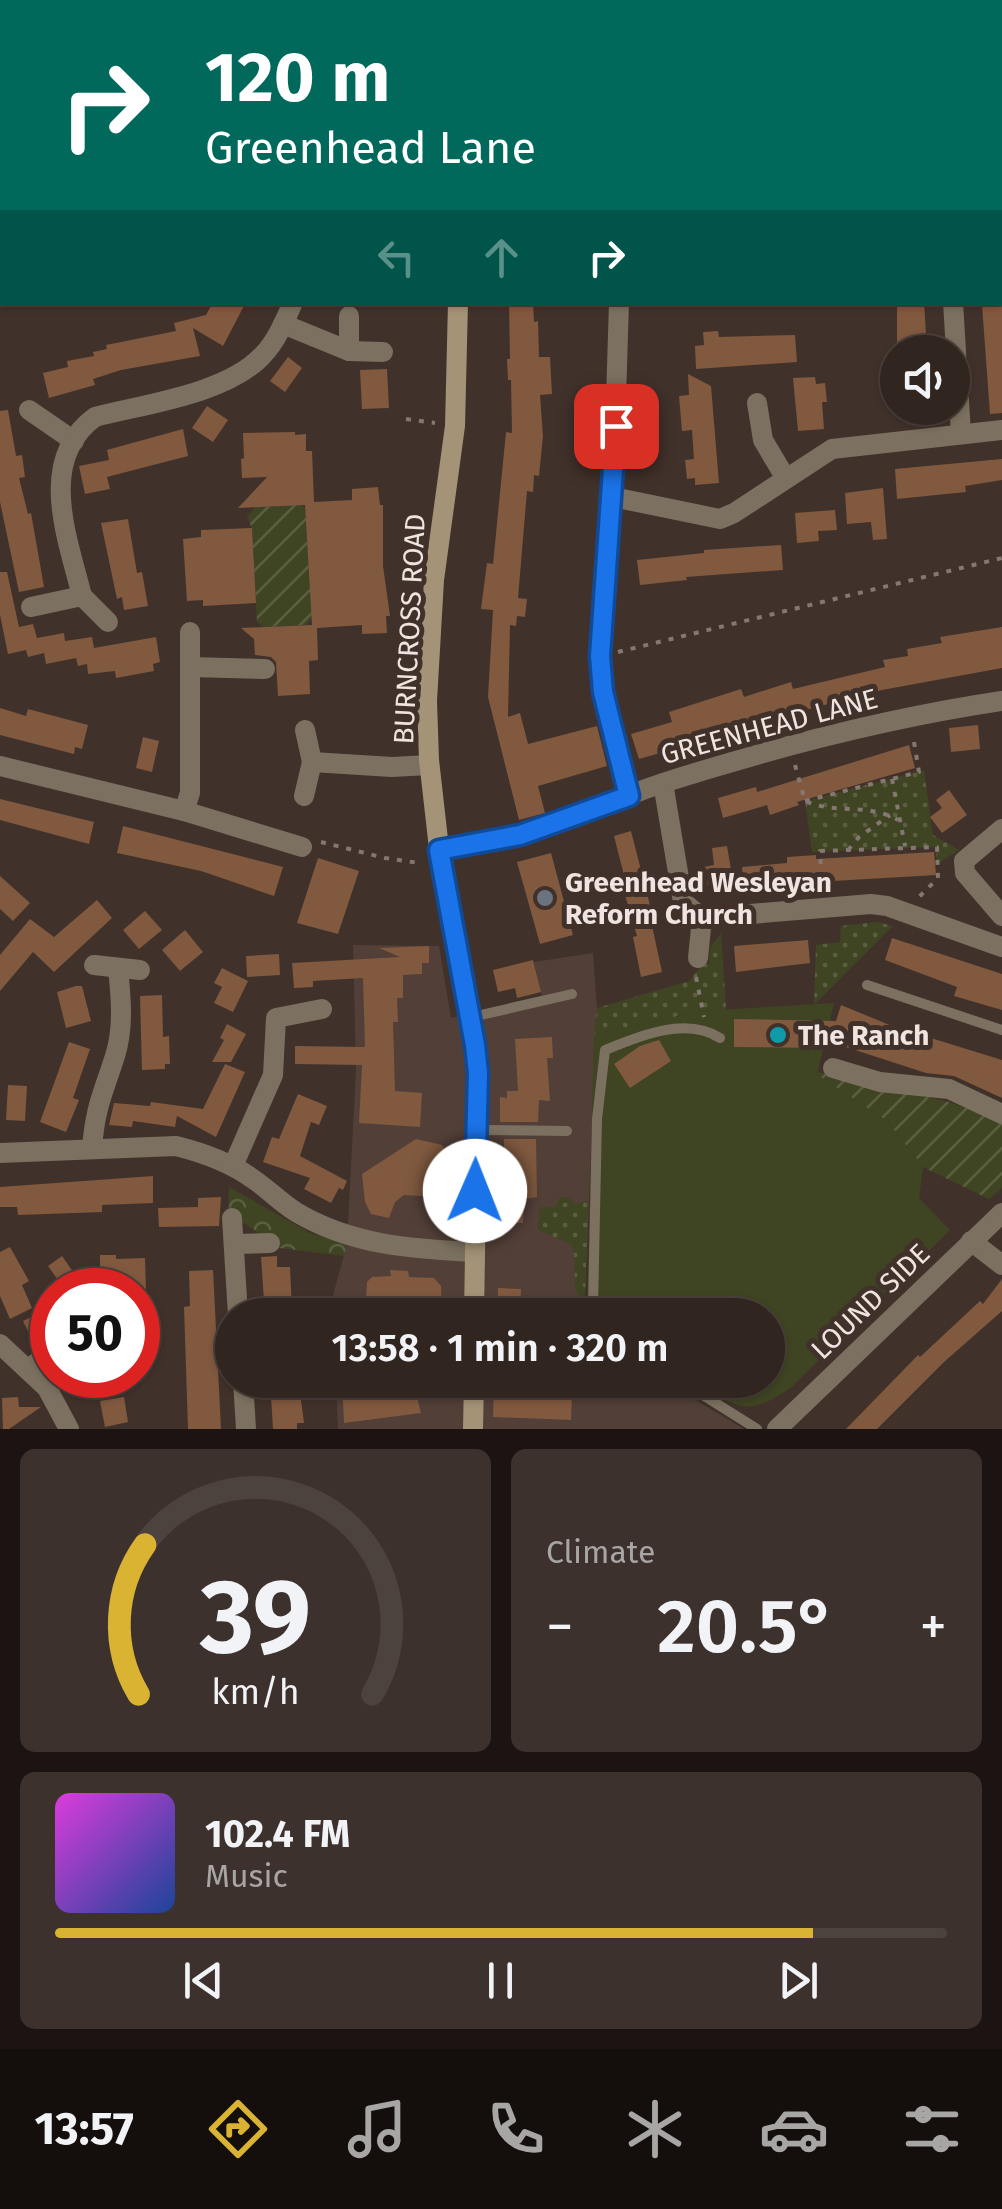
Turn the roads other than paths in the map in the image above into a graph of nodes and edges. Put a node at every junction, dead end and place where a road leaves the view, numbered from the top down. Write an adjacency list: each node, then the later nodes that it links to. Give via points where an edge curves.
1 (292, 305): 6 (street)
2 (458, 305): 25 (main road, BURNCROSS ROAD, via 455,426 434,580)
3 (619, 305): 15 (street)
4 (954, 305): 12 (street)
5 (349, 316): 7 (street)
6 (283, 324): 7 (street); 13 (street, via 250,367 214,386 95,418)
7 (349, 351): 8 (street)
8 (383, 352)
9 (757, 403): 14 (street, via 763,440)
10 (29, 410): 13 (street)
11 (1002, 430): 12 (street)
12 (961, 434): 14 (street, via 846,445)
13 (74, 441): 16 (street, via 62,460 60,483)
14 (785, 477): 15 (street, via 720,519)
15 (613, 496): 29 (street, via 600,656)
16 (82, 596): 17 (street); 18 (street)
17 (31, 608)
18 (108, 622)
19 (190, 632): 20 (street)
20 (190, 667): 21 (street); 30 (street, via 190,792)
21 (265, 669)
22 (1002, 702): 27 (street, GREENHEAD LANE, via 909,717)
23 (304, 730): 24 (street)
24 (312, 762): 25 (street); 28 (street)
25 (430, 765): 33 (main road, BURNCROSS ROAD)
26 (0, 766): 30 (street)
27 (663, 783): 29 (street, GREENHEAD LANE); 35 (street, via 683,902)
28 (304, 796)
29 (629, 796): 33 (street, GREENHEAD LANE)
30 (184, 811): 32 (street)
31 (1002, 829): 34 (street, via 964,861 965,873)
32 (305, 843)
33 (440, 858): 44 (main road, BURNCROSS ROAD)
34 (1002, 916)
35 (702, 918): 36 (street, via 872,904); 37 (street)
36 (1002, 948)
37 (698, 958)
38 (94, 965): 39 (street)
39 (118, 968): 40 (street); 51 (street, via 120,1027 94,1114)
40 (140, 970)
41 (867, 985): 45 (lane)
42 (572, 994): 44 (lane)
43 (322, 1009): 53 (street, via 276,1018 274,1076)
44 (472, 1017): 49 (main road, BURNCROSS ROAD)
45 (1002, 1030)
46 (715, 1035): 63 (lane, via 654,1030 606,1050 597,1119)
47 (832, 1068): 48 (street, via 880,1082 948,1089)
48 (1002, 1114)
49 (476, 1130): 50 (lane); 59 (main road, BURNCROSS ROAD)
50 (567, 1130)
51 (92, 1149): 52 (street); 53 (street, via 176,1146)
52 (0, 1153)
53 (233, 1166): 59 (street, via 330,1229 372,1243)
54 (1002, 1213): 56 (street, LOUND SIDE)
55 (232, 1218): 58 (street)
56 (971, 1241): 60 (street); 73 (street, LOUND SIDE)
57 (270, 1243): 58 (street)
58 (234, 1244): 61 (street)
59 (474, 1252): 62 (main road, BURNCROSS ROAD)
60 (1002, 1265)
61 (237, 1298)
62 (474, 1298)
63 (594, 1298)
64 (0, 1344): 65 (street)
65 (28, 1369): 69 (street)
66 (244, 1398): 70 (street)
67 (474, 1398): 71 (main road)
68 (708, 1398): 72 (lane)
69 (69, 1429)
70 (246, 1429)
71 (474, 1429)
72 (757, 1429)
73 (777, 1429)

